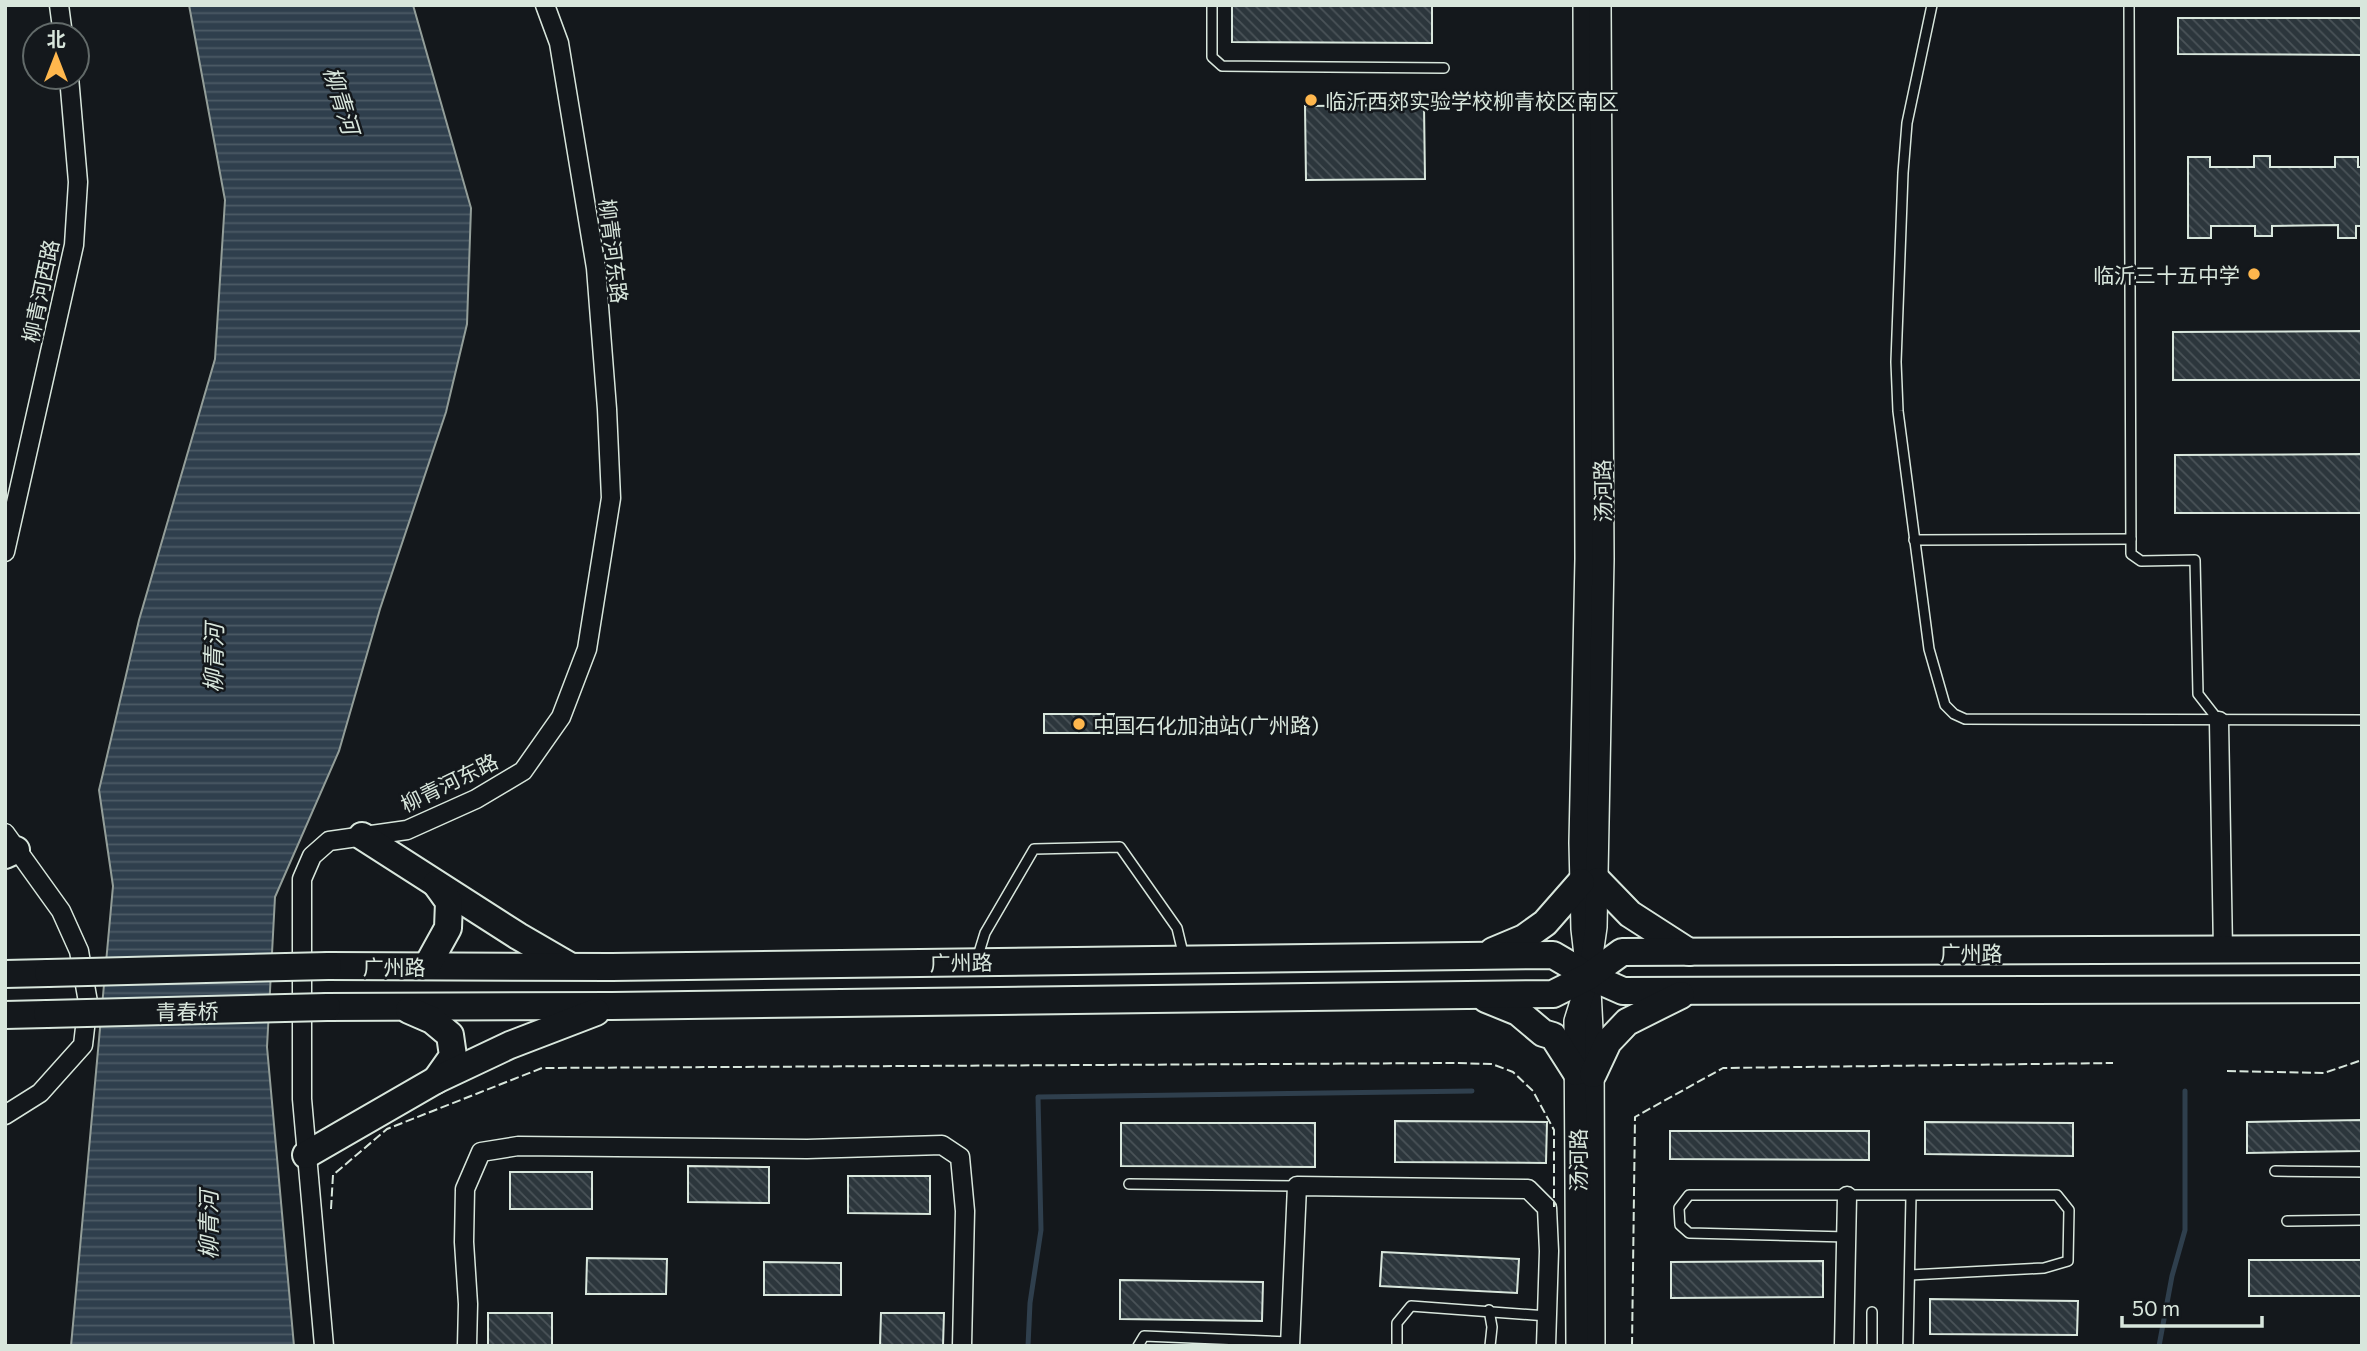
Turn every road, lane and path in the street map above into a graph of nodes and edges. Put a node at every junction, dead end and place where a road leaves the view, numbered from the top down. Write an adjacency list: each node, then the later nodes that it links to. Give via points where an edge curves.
1 (545, 5): 14 (street, 柳青河东路, via 559,43 596,268 607,409 611,498 587,649 561,717 523,771 476,799 407,830)
2 (1212, 5): 7 (lane, via 1212,57 1223,66)
3 (1584, 5): 16 (street, 汤河路)
4 (1600, 5): 16 (street, 汤河路, via 1603,559)
5 (1932, 5): 10 (lane, via 1907,123 1897,321 1898,411)
6 (2130, 5): 9 (lane)
7 (1444, 68)
8 (70, 91): 11 (street, 柳青河西路, via 78,182 74,246)
9 (2131, 539): 10 (lane); 13 (lane, via 2131,554 2141,561 2195,560 2198,694)
10 (1914, 540): 13 (lane, via 1929,649 1945,705 1954,714 1965,719)
11 (5, 552)
12 (2362, 720): 13 (lane)
13 (2219, 721): 19 (street)
14 (362, 836): 17 (main road); 39 (street, 柳青河东路, via 329,842 312,856 302,879)
15 (9, 846): 38 (street, via 61,911 79,951 88,1002 83,1045 40,1093)
16 (1589, 882): 20 (main road); 21 (main road, via 1524,938); 28 (street, 汤河路, via 1597,927)
17 (436, 884): 25 (main road, via 449,902 447,928); 26 (main road)
18 (2362, 949): 19 (main road, 广州路)
19 (2223, 951): 20 (main road, 广州路)
20 (1689, 952): 28 (main road, 广州路, via 1622,952)
21 (1481, 956): 22 (main road, 广州路); 28 (main road, 广州路, via 1553,954)
22 (1184, 959): 23 (main road, 广州路); 23 (lane, via 1177,928 1120,847 1034,849 985,933)
23 (976, 962): 26 (main road, 广州路)
24 (328, 966): 25 (main road, 广州路); 27 (main road, 青春桥, bridge)
25 (427, 966): 26 (main road, 广州路)
26 (571, 967)
27 (5, 974)
28 (1588, 976): 30 (main road, 广州路, via 1623,991); 31 (main road, 广州路, via 1553,994); 36 (street, 汤河路, via 1575,1021)
29 (2362, 989): 30 (main road, 广州路)
30 (1689, 991): 36 (main road, via 1627,1022)
31 (1474, 995): 32 (main road, 广州路); 36 (main road, via 1518,1012 1553,1036)
32 (612, 1006): 34 (main road, 广州路); 37 (main road, via 510,1045)
33 (327, 1007): 34 (main road, 广州路); 35 (main road, 青春桥, bridge)
34 (402, 1007): 37 (main road, via 432,1020 450,1035 453,1056)
35 (5, 1015)
36 (1585, 1073): 62 (street, 汤河路); 63 (street, 汤河路)
37 (436, 1080): 39 (main road)
38 (5, 1115)
39 (306, 1155): 55 (street, 柳青河东路)
40 (2275, 1171): 41 (lane)
41 (2362, 1172)
42 (1129, 1184): 43 (lane)
43 (1297, 1186): 52 (street, via 1528,1189 1547,1208); 54 (street)
44 (1847, 1196): 45 (lane); 48 (street); 48 (lane, via 1689,1195 1679,1208 1680,1225 1689,1233)
45 (1911, 1196): 49 (lane); 49 (lane, via 2057,1195 2069,1210 2068,1261 2044,1268)
46 (2362, 1220): 47 (lane)
47 (2287, 1222)
48 (1847, 1237): 64 (street)
49 (1910, 1275): 66 (lane)
50 (1489, 1310): 52 (lane); 59 (lane, via 1411,1306 1397,1323); 60 (lane)
51 (1872, 1312): 65 (lane)
52 (1547, 1316): 61 (street)
53 (1242, 1343): 54 (lane); 58 (lane, via 1144,1336)
54 (1290, 1344)
55 (324, 1346)
56 (467, 1346): 57 (street, via 466,1189 481,1152 518,1146 807,1149 942,1145 960,1157 965,1211)
57 (962, 1346)
58 (1138, 1346)
59 (1397, 1346)
60 (1490, 1346)
61 (1546, 1346)
62 (1577, 1346)
63 (1594, 1346)
64 (1844, 1346)
65 (1872, 1346)
66 (1908, 1346)

